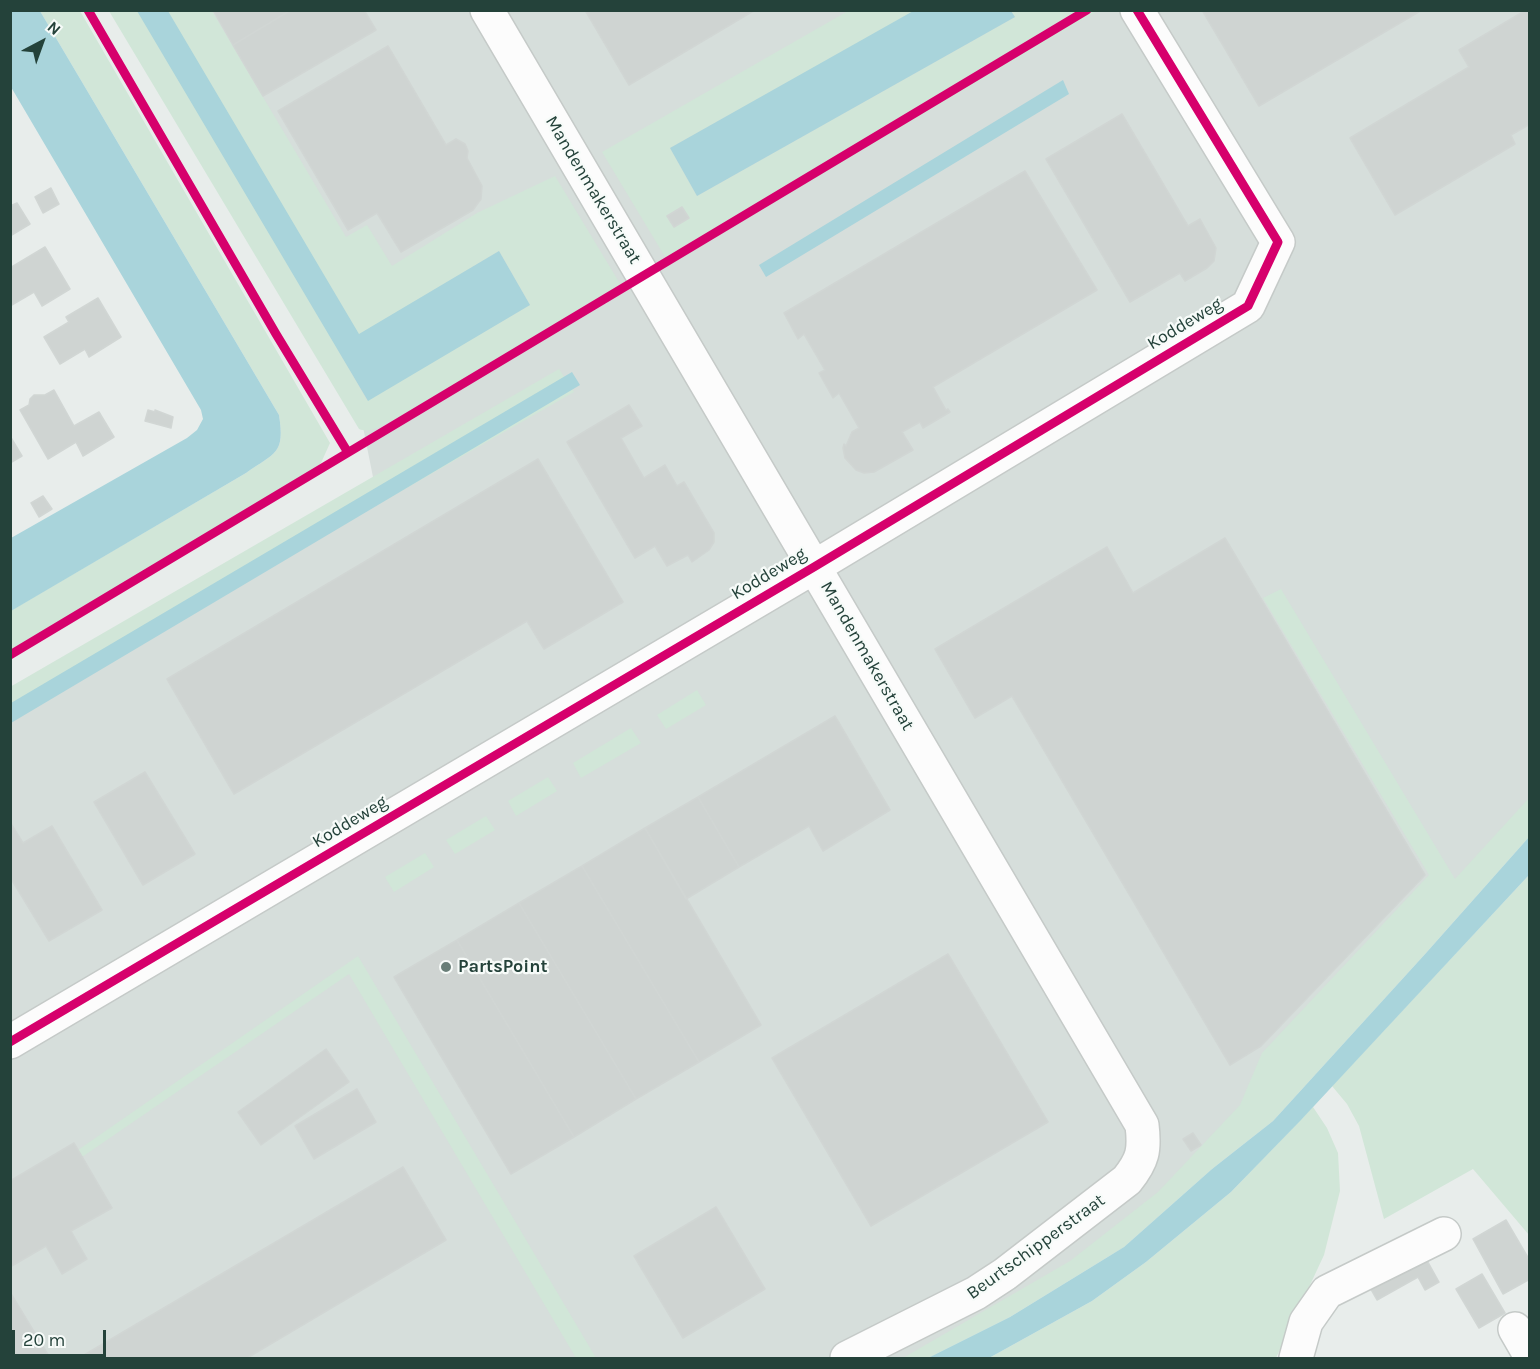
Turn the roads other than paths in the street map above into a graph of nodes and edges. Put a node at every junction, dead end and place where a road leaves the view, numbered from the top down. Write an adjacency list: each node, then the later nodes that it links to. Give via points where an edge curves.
1 (487, 10): 3 (street, Mandenmakerstraat)
2 (1137, 10): 3 (street, Koddeweg, via 1278,242 1248,306)
3 (814, 567): 4 (street, Koddeweg); 5 (street, Mandenmakerstraat, via 1142,1125 1144,1147 1138,1166)
4 (10, 1042)
5 (1127, 1180): 7 (street, Beurtschipperstraat, via 976,1293)
6 (1444, 1234): 8 (street, via 1327,1292 1306,1322)
7 (847, 1359)
8 (1296, 1359)

